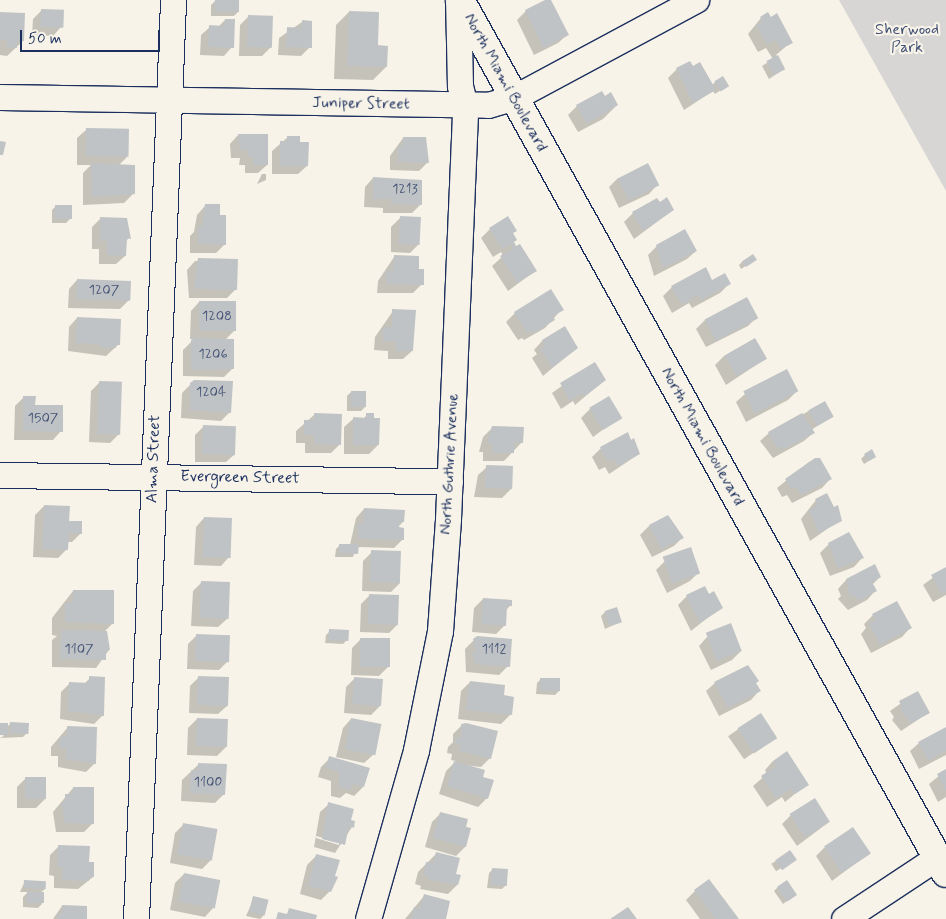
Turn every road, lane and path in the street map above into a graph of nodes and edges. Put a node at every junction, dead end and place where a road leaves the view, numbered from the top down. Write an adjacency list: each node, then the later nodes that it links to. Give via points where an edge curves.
1 (173, 0): 6 (street, Alma Street)
2 (459, 0): 5 (main road, North Miami Boulevard); 7 (street, North Guthrie Avenue, via 460,86)
3 (696, 0): 5 (street, Juniper Street)
4 (0, 97): 6 (street, Juniper Street)
5 (513, 98): 7 (street, Juniper Street, via 488,105); 11 (main road, North Miami Boulevard)
6 (169, 101): 7 (street, Juniper Street); 9 (street, Alma Street)
7 (465, 106): 10 (street, North Guthrie Avenue)
8 (0, 475): 9 (street, Evergreen Street)
9 (153, 476): 10 (street, Evergreen Street); 12 (street, Alma Street)
10 (450, 481): 13 (street, North Guthrie Avenue, via 440,631 430,688 416,750)
11 (941, 865): 14 (street)
12 (136, 919)
13 (368, 919)
14 (844, 919)

